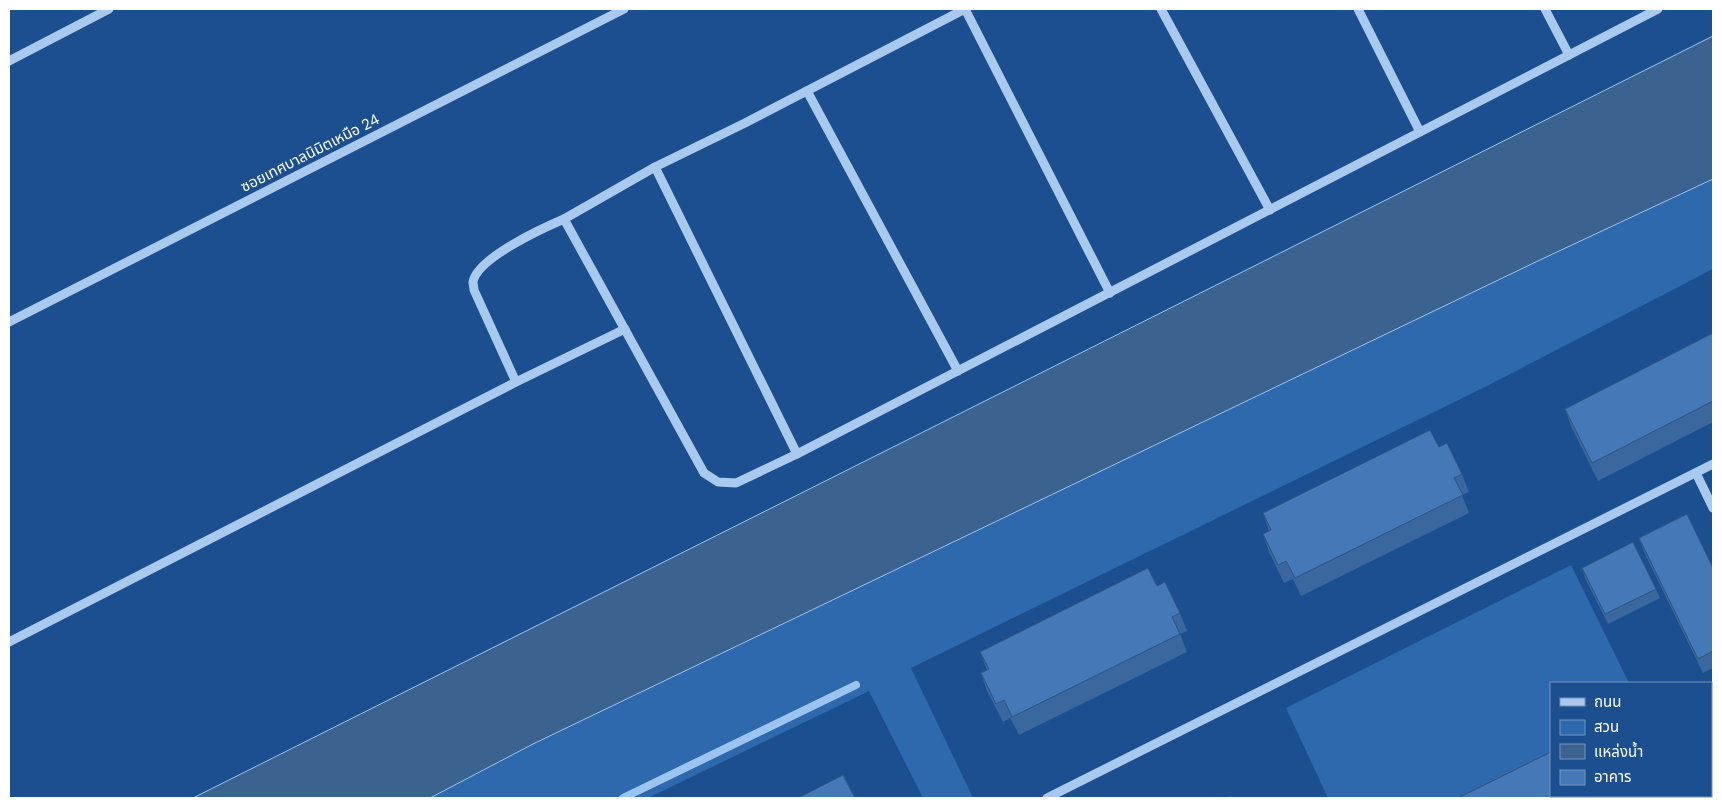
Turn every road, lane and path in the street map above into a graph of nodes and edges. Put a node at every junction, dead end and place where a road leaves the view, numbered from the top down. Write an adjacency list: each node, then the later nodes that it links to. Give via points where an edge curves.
1 (109, 9): 9 (street)
2 (624, 9): 16 (street, ซอยเทศบาลนิมิตเหนือ 24)
3 (965, 9): 10 (street); 15 (street)
4 (1161, 9): 13 (street)
5 (1358, 9): 11 (street)
6 (1545, 9): 8 (street)
7 (1658, 9): 8 (street)
8 (1569, 55): 11 (street)
9 (9, 61)
10 (807, 91): 12 (street); 18 (street)
11 (1420, 132): 13 (street)
12 (655, 167): 14 (street); 20 (street)
13 (1270, 210): 15 (street)
14 (564, 219): 17 (street); 19 (street, via 510,246 484,265 473,282)
15 (1110, 292): 18 (street)
16 (9, 322)
17 (625, 329): 19 (street); 20 (street, via 704,473 718,482 736,483)
18 (958, 371): 20 (street)
19 (516, 382): 24 (street)
20 (797, 454)
21 (1713, 464): 22 (street)
22 (1696, 473): 23 (street); 25 (street)
23 (1713, 508)
24 (9, 642)
25 (1047, 798)

